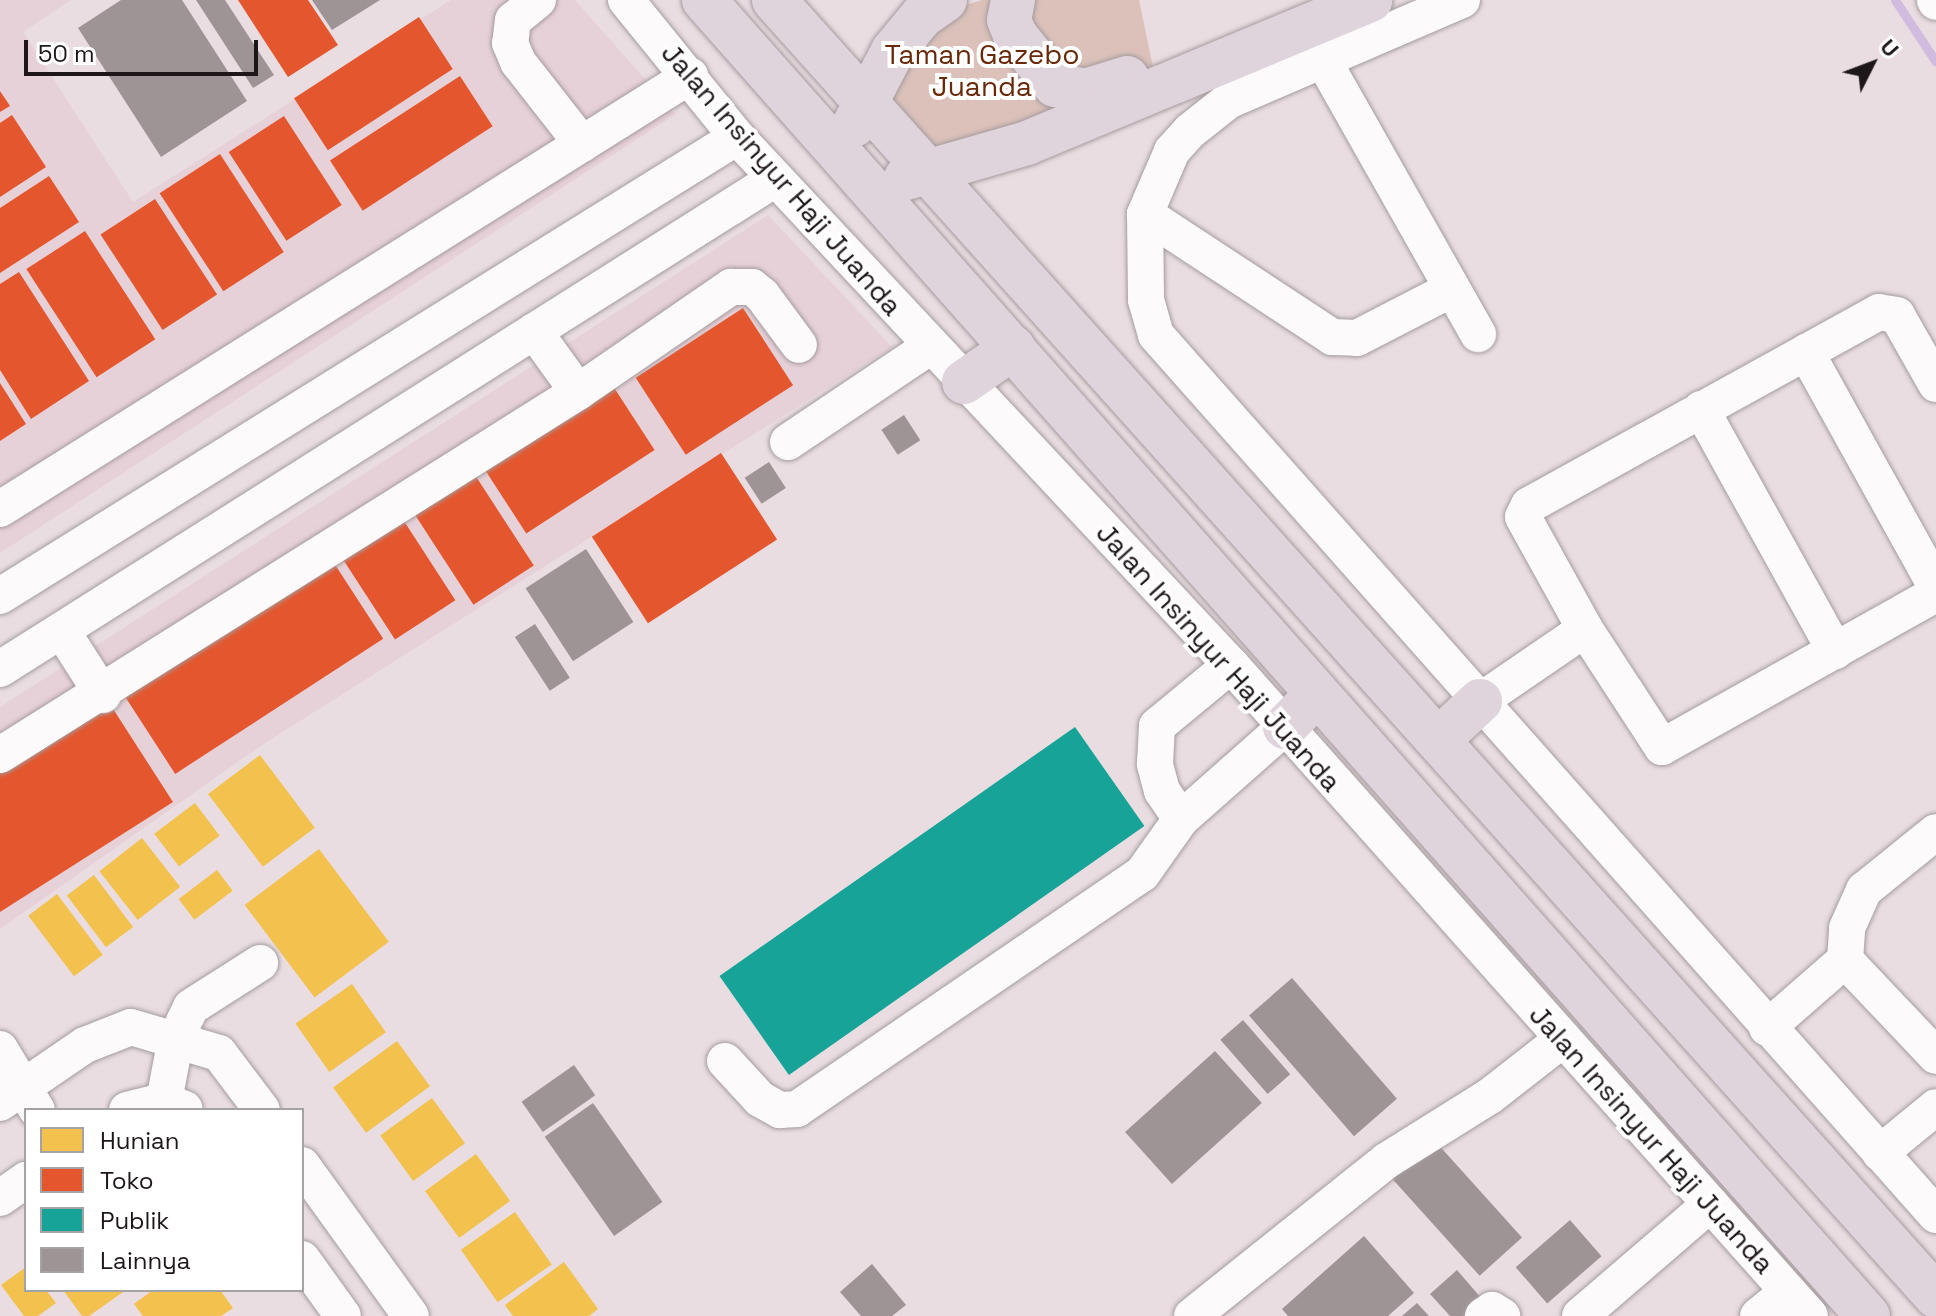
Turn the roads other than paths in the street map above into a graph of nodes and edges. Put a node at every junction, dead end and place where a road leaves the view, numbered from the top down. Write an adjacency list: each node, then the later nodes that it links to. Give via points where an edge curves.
1 (538, 0): 14 (street, via 513,20 510,43 518,62)
2 (626, 0): 11 (street, Jalan Insinyur Haji Juanda)
3 (704, 0): 15 (highway, Jalan Insinyur Haji Juanda)
4 (774, 0): 12 (highway)
5 (945, 0): 12 (highway, via 922,16 893,51)
6 (1013, 0): 9 (highway, via 1009,20 1022,47 1043,74 1070,90 1085,91 1177,62)
7 (1370, 0): 9 (highway)
8 (1462, 0): 10 (street)
9 (1226, 55): 16 (highway, via 1027,143)
10 (1323, 60): 18 (street, via 1228,101 1190,131 1172,151); 19 (street)
11 (690, 76): 13 (street, Jalan Insinyur Haji Juanda); 14 (street)
12 (865, 99): 15 (highway); 16 (highway)
13 (737, 137): 17 (street, Jalan Insinyur Haji Juanda); 34 (street)
14 (582, 144): 31 (street)
15 (851, 168): 16 (highway); 24 (highway, Jalan Insinyur Haji Juanda)
16 (933, 173): 44 (highway)
17 (775, 179): 20 (street); 23 (street, Jalan Insinyur Haji Juanda)
18 (1145, 214): 19 (street, via 1332,337 1357,338); 42 (street, via 1146,300 1156,335)
19 (1452, 289): 21 (street)
20 (534, 331): 28 (street); 36 (street)
21 (1478, 334)
22 (799, 345): 28 (street, via 762,295 752,287 731,287)
23 (931, 346): 26 (street, Jalan Insinyur Haji Juanda); 30 (street)
24 (1013, 348): 26 (highway); 40 (highway, Jalan Insinyur Haji Juanda)
25 (1806, 352): 27 (street, via 1889,311); 29 (street); 32 (street)
26 (964, 382): 38 (street, Jalan Insinyur Haji Juanda)
27 (1936, 384)
28 (578, 392): 41 (street)
29 (1701, 409): 35 (street, via 1524,510 1523,517); 37 (street)
30 (788, 442)
31 (0, 509)
32 (1936, 587)
33 (1936, 594): 37 (street)
34 (0, 596)
35 (1585, 629): 37 (street, via 1662,747); 42 (street)
36 (62, 631): 39 (street); 41 (street)
37 (1835, 651)
38 (1231, 665): 43 (street, Jalan Insinyur Haji Juanda); 46 (street, via 1157,726 1155,764 1162,791)
39 (0, 669)
40 (1317, 694): 43 (highway); 77 (highway, Jalan Insinyur Haji Juanda)
41 (103, 695): 45 (street)
42 (1480, 701): 44 (highway); 50 (street)
43 (1285, 727): 46 (street); 52 (street, Jalan Insinyur Haji Juanda)
44 (1439, 739): 68 (highway)
45 (0, 755)
46 (1181, 819): 55 (street, via 1142,874 797,1109 780,1110 760,1099)
47 (1936, 832): 48 (street, via 1864,890 1847,928)
48 (1845, 960): 50 (street); 54 (street)
49 (260, 963): 51 (street, via 191,1007)
50 (1767, 1028): 61 (street)
51 (176, 1038): 56 (street, via 131,1027 85,1045); 57 (street); 60 (street, via 219,1053)
52 (1563, 1039): 65 (street, Jalan Insinyur Haji Juanda); 72 (street, via 1490,1096 1386,1161)
53 (0, 1049): 56 (street)
54 (1936, 1056)
55 (725, 1061)
56 (21, 1099)
57 (175, 1106): 59 (street)
58 (1936, 1107): 61 (street)
59 (151, 1108)
60 (260, 1108)
61 (1880, 1153): 66 (street)
62 (304, 1168): 71 (street)
63 (24, 1181): 64 (street)
64 (0, 1198)
65 (1710, 1204): 69 (street, Jalan Insinyur Haji Juanda); 75 (street)
66 (1936, 1215)
67 (304, 1262): 70 (street)
68 (1936, 1296)
69 (1799, 1304): 76 (street)
70 (343, 1316)
71 (411, 1316)
72 (1192, 1316)
73 (1483, 1316): 74 (street, via 1492,1310)
74 (1502, 1316)
75 (1580, 1316)
76 (1758, 1316)
77 (1868, 1316)

